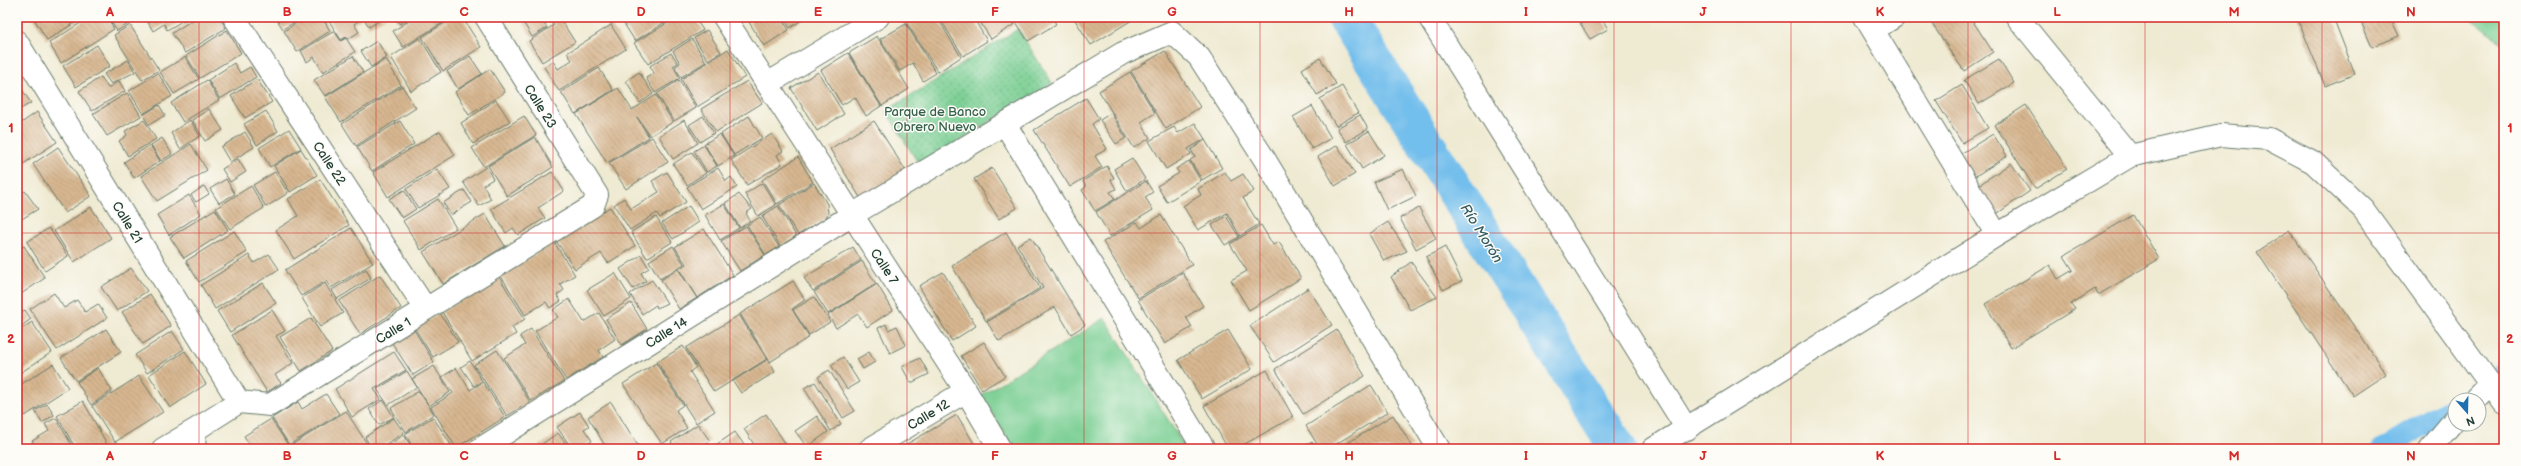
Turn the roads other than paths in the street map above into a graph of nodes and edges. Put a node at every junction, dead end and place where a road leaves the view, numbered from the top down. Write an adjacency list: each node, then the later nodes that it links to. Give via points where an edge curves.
1 (234, 17): 16 (street, Calle 22)
2 (486, 17): 13 (street, Calle 23)
3 (724, 17): 10 (street, Calle 7)
4 (878, 17): 10 (street)
5 (1429, 17): 22 (street)
6 (1894, 17): 8 (street)
7 (2017, 17): 12 (street)
8 (1869, 24): 15 (street)
9 (17, 42): 20 (street, Calle 21)
10 (769, 83): 14 (street, Calle 7)
11 (1005, 124): 14 (street, Calle 14); 29 (street); 30 (street, Calle 14, via 1123,53 1172,32 1199,57 1265,160)
12 (2130, 156): 15 (street); 18 (street, via 2221,135 2269,139 2313,162 2363,209)
13 (596, 195): 16 (street, Calle 1, via 593,206)
14 (852, 215): 17 (street, Calle 7); 26 (street, Calle 14)
15 (1997, 235): 22 (street)
16 (426, 310): 20 (street, Calle 1, via 270,405)
17 (966, 391): 27 (street, Calle 12); 28 (street, Calle 7)
18 (2481, 392)
19 (2487, 395): 21 (street)
20 (239, 402): 24 (street)
21 (2504, 403)
22 (1687, 429): 31 (street)
23 (2447, 429): 32 (street)
24 (194, 440): 25 (street)
25 (163, 449)
26 (480, 449)
27 (870, 449)
28 (1000, 449)
29 (1204, 449)
30 (1439, 449)
31 (1653, 449)
32 (2430, 449)

